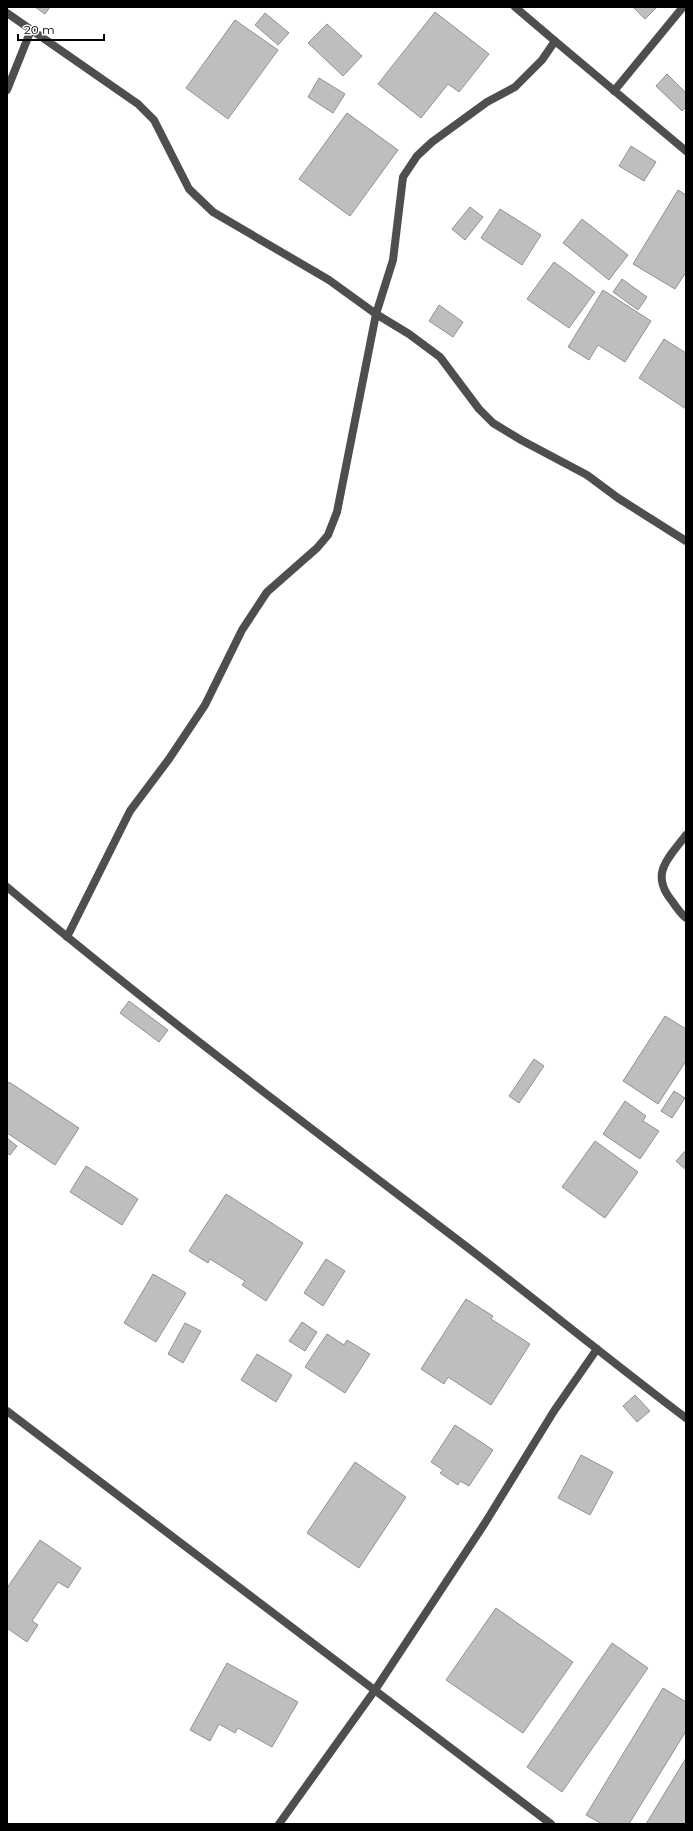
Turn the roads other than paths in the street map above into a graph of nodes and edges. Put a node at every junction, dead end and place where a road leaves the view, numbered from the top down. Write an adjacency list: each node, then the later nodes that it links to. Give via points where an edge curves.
1 (515, 7): 5 (street)
2 (683, 7): 7 (street)
3 (7, 13): 4 (street)
4 (30, 30): 6 (street); 9 (street, via 138,104 154,120 189,189 213,212 329,280)
5 (555, 40): 7 (street); 9 (street, via 542,60 515,87 488,102 432,142 417,156 403,177 394,260)
6 (7, 90)
7 (614, 90): 8 (street)
8 (686, 151)
9 (376, 314): 10 (street, via 440,357 479,409 493,423 520,440 587,474 618,498); 14 (street, via 337,512 328,535 318,548 267,592 242,630 204,705 169,759 130,811)
10 (686, 541)
11 (686, 834): 13 (street, via 660,875 664,892)
12 (7, 887): 14 (street)
13 (686, 918)
14 (67, 937): 15 (street)
15 (597, 1349): 17 (street); 18 (street)
16 (7, 1411): 18 (street)
17 (686, 1418)
18 (375, 1690): 19 (street); 20 (street)
19 (279, 1824)
20 (551, 1824)

